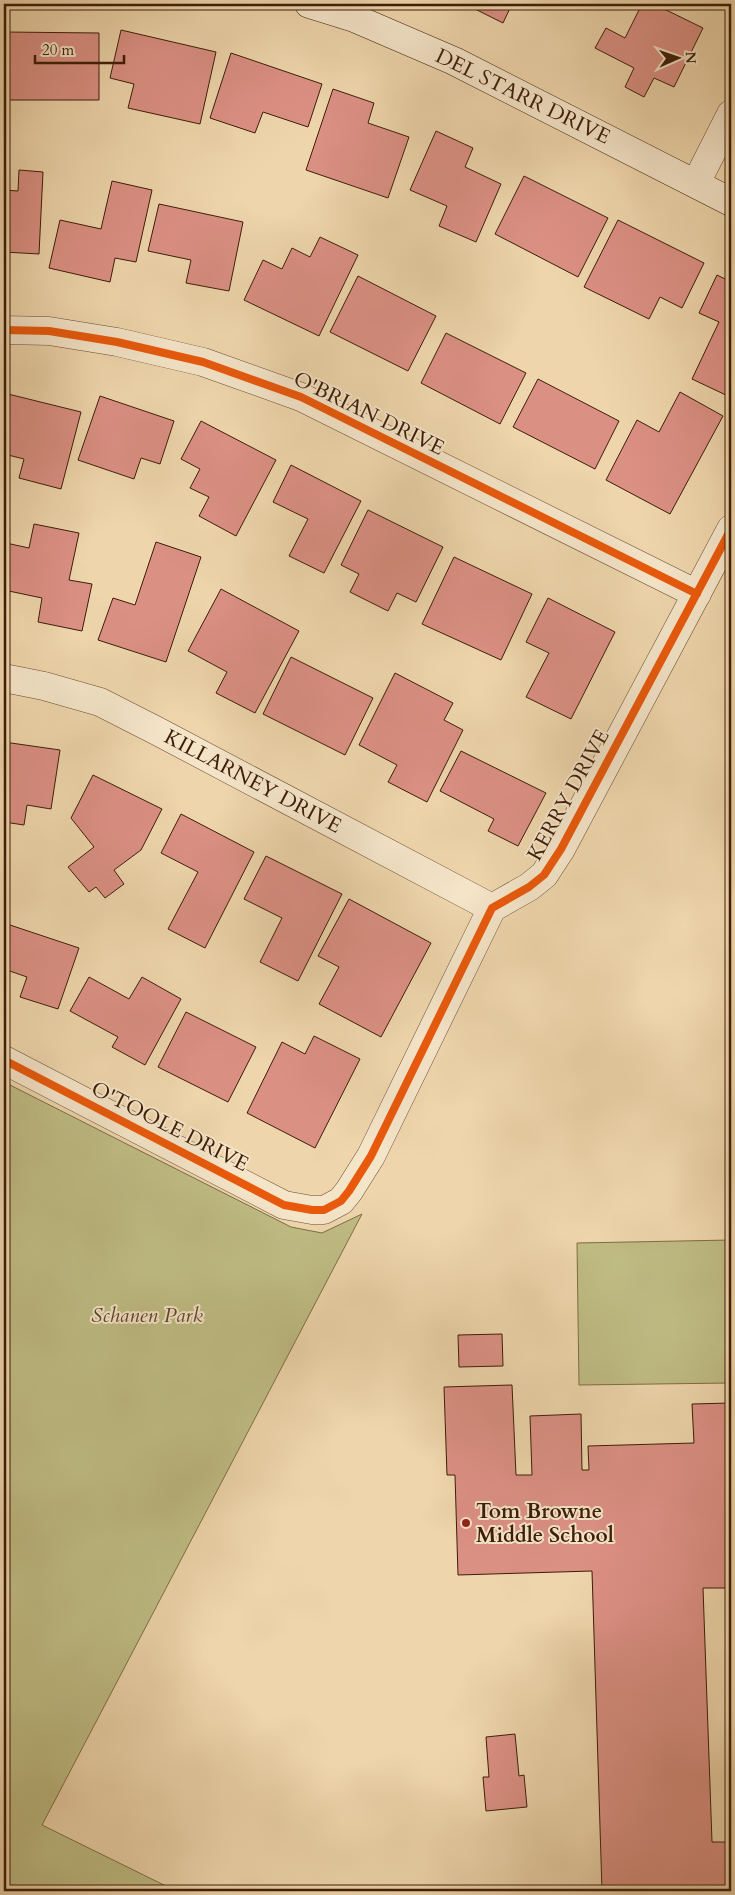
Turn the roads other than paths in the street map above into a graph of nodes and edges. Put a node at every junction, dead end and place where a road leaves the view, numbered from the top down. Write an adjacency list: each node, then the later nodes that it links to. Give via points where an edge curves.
1 (309, 4): 2 (street, DEL STARR DRIVE)
2 (358, 11): 4 (street, DEL STARR DRIVE)
3 (731, 114): 4 (street)
4 (696, 183): 5 (street, DEL STARR DRIVE)
5 (731, 202)
6 (4, 330): 8 (street, O'BRIAN DRIVE, via 48,331 117,342 203,362 301,397)
7 (731, 529): 8 (street, KERRY DRIVE)
8 (697, 594): 10 (street, KERRY DRIVE, via 561,849 544,875)
9 (4, 678): 10 (street, KILLARNEY DRIVE, via 100,702)
10 (492, 908): 11 (street, O'TOOLE DRIVE, via 371,1156 341,1201 324,1210 284,1205)
11 (4, 1060)

